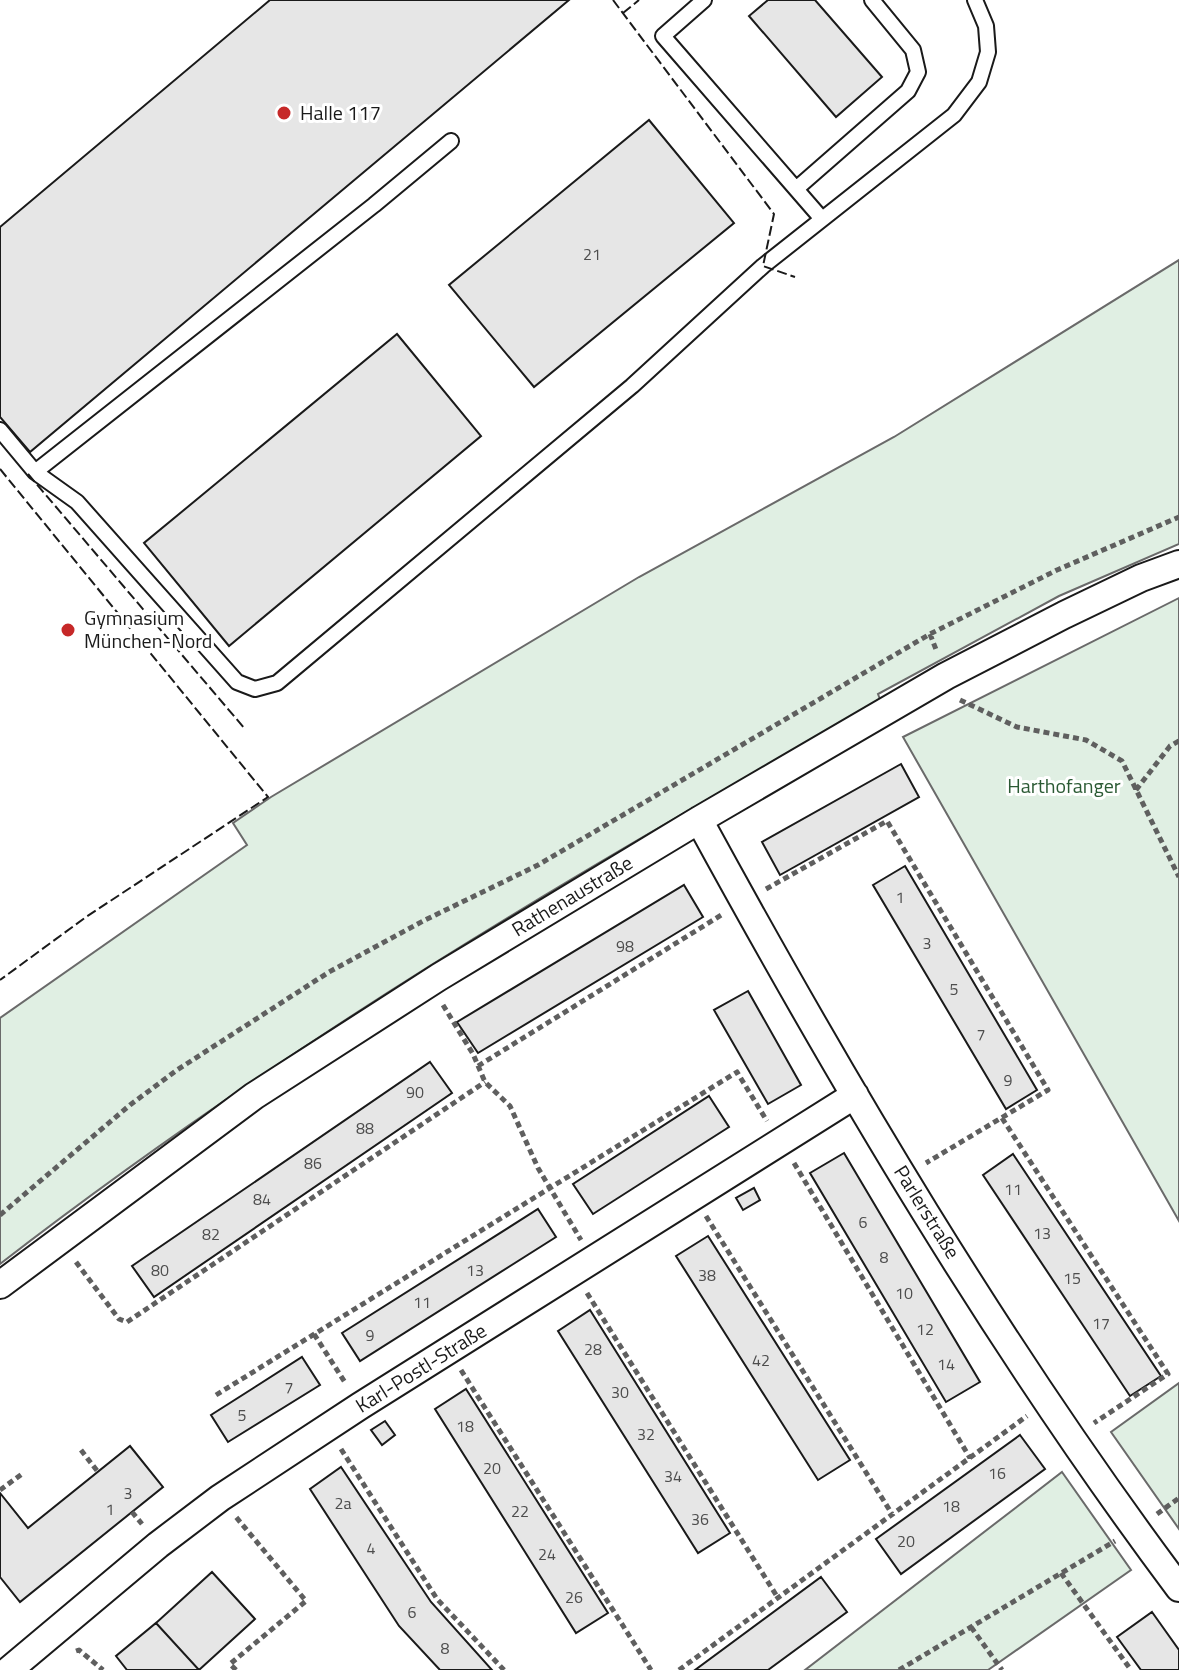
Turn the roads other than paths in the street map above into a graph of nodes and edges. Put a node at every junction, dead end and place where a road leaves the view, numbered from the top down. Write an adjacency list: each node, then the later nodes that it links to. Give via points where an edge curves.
1 (704, 0): 5 (lane, via 663,36)
2 (872, 0): 5 (lane, via 913,50 918,72 908,91)
3 (975, 0): 6 (lane, via 986,26 988,52 979,82 954,115)
4 (451, 141): 8 (lane)
5 (796, 189): 6 (lane)
6 (822, 219): 8 (lane, via 572,438 277,683 255,689 237,682 77,502)
7 (0, 430): 8 (lane)
8 (35, 472)
9 (1179, 564): 10 (street, Rathenaustraße, via 946,676)
10 (699, 820): 11 (street, Parlerstraße); 12 (street, Rathenaustraße, via 254,1096)
11 (855, 1095): 13 (street, Parlerstraße, via 1014,1353); 14 (street, Karl-Postl-Straße, via 220,1498)
12 (0, 1285)
13 (1179, 1588)
14 (9, 1670)

